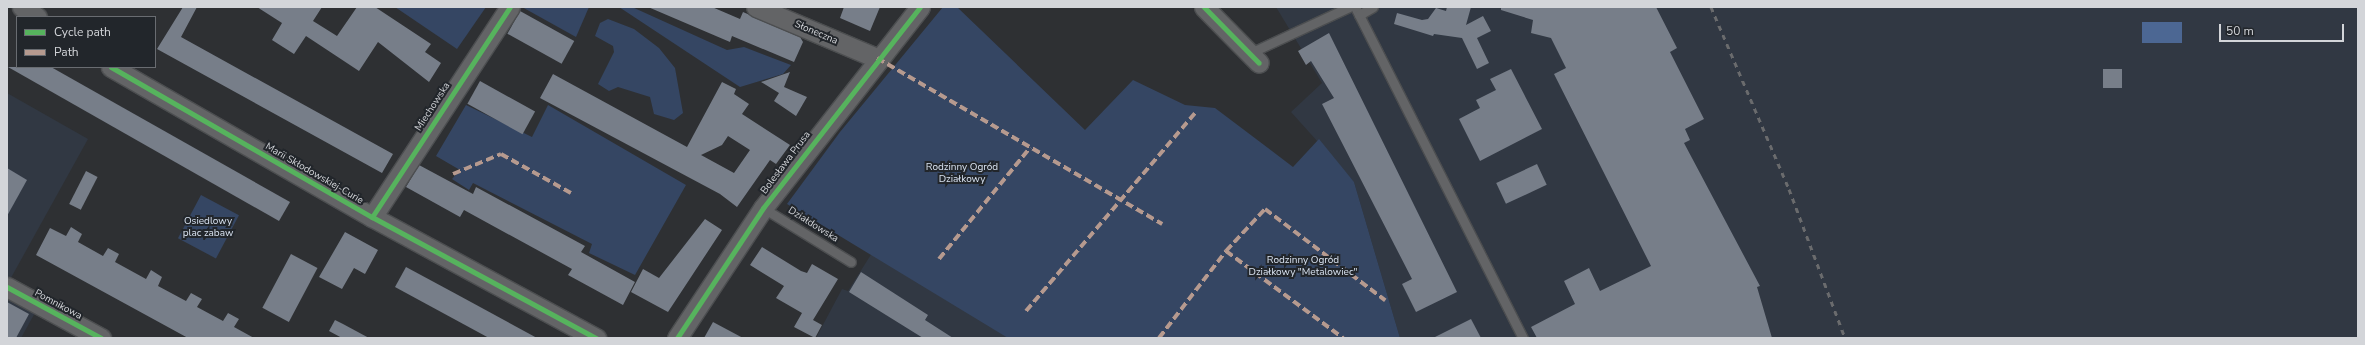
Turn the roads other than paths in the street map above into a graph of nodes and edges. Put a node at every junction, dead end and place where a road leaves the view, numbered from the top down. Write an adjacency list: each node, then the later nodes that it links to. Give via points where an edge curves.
1 (22, 7): 9 (street)
2 (510, 7): 14 (street, Miechowska)
3 (756, 7): 10 (street, Słoneczna)
4 (920, 7): 10 (street, Bolesława Prusa)
5 (1204, 7): 11 (street)
6 (1349, 7): 11 (lane)
7 (1374, 7): 8 (lane)
8 (1357, 11): 20 (lane)
9 (36, 16)
10 (877, 58): 13 (street, Bolesława Prusa)
11 (1254, 58)
12 (113, 68): 14 (street, Marii Skłodowskiej-Curie)
13 (763, 208): 15 (lane, Działdowska); 19 (street, Bolesława Prusa)
14 (372, 217): 18 (street, Marii Skłodowskiej-Curie)
15 (851, 262)
16 (7, 287): 17 (street, Pomnikowa)
17 (101, 338)
18 (596, 338)
19 (677, 338)
20 (1523, 338)

